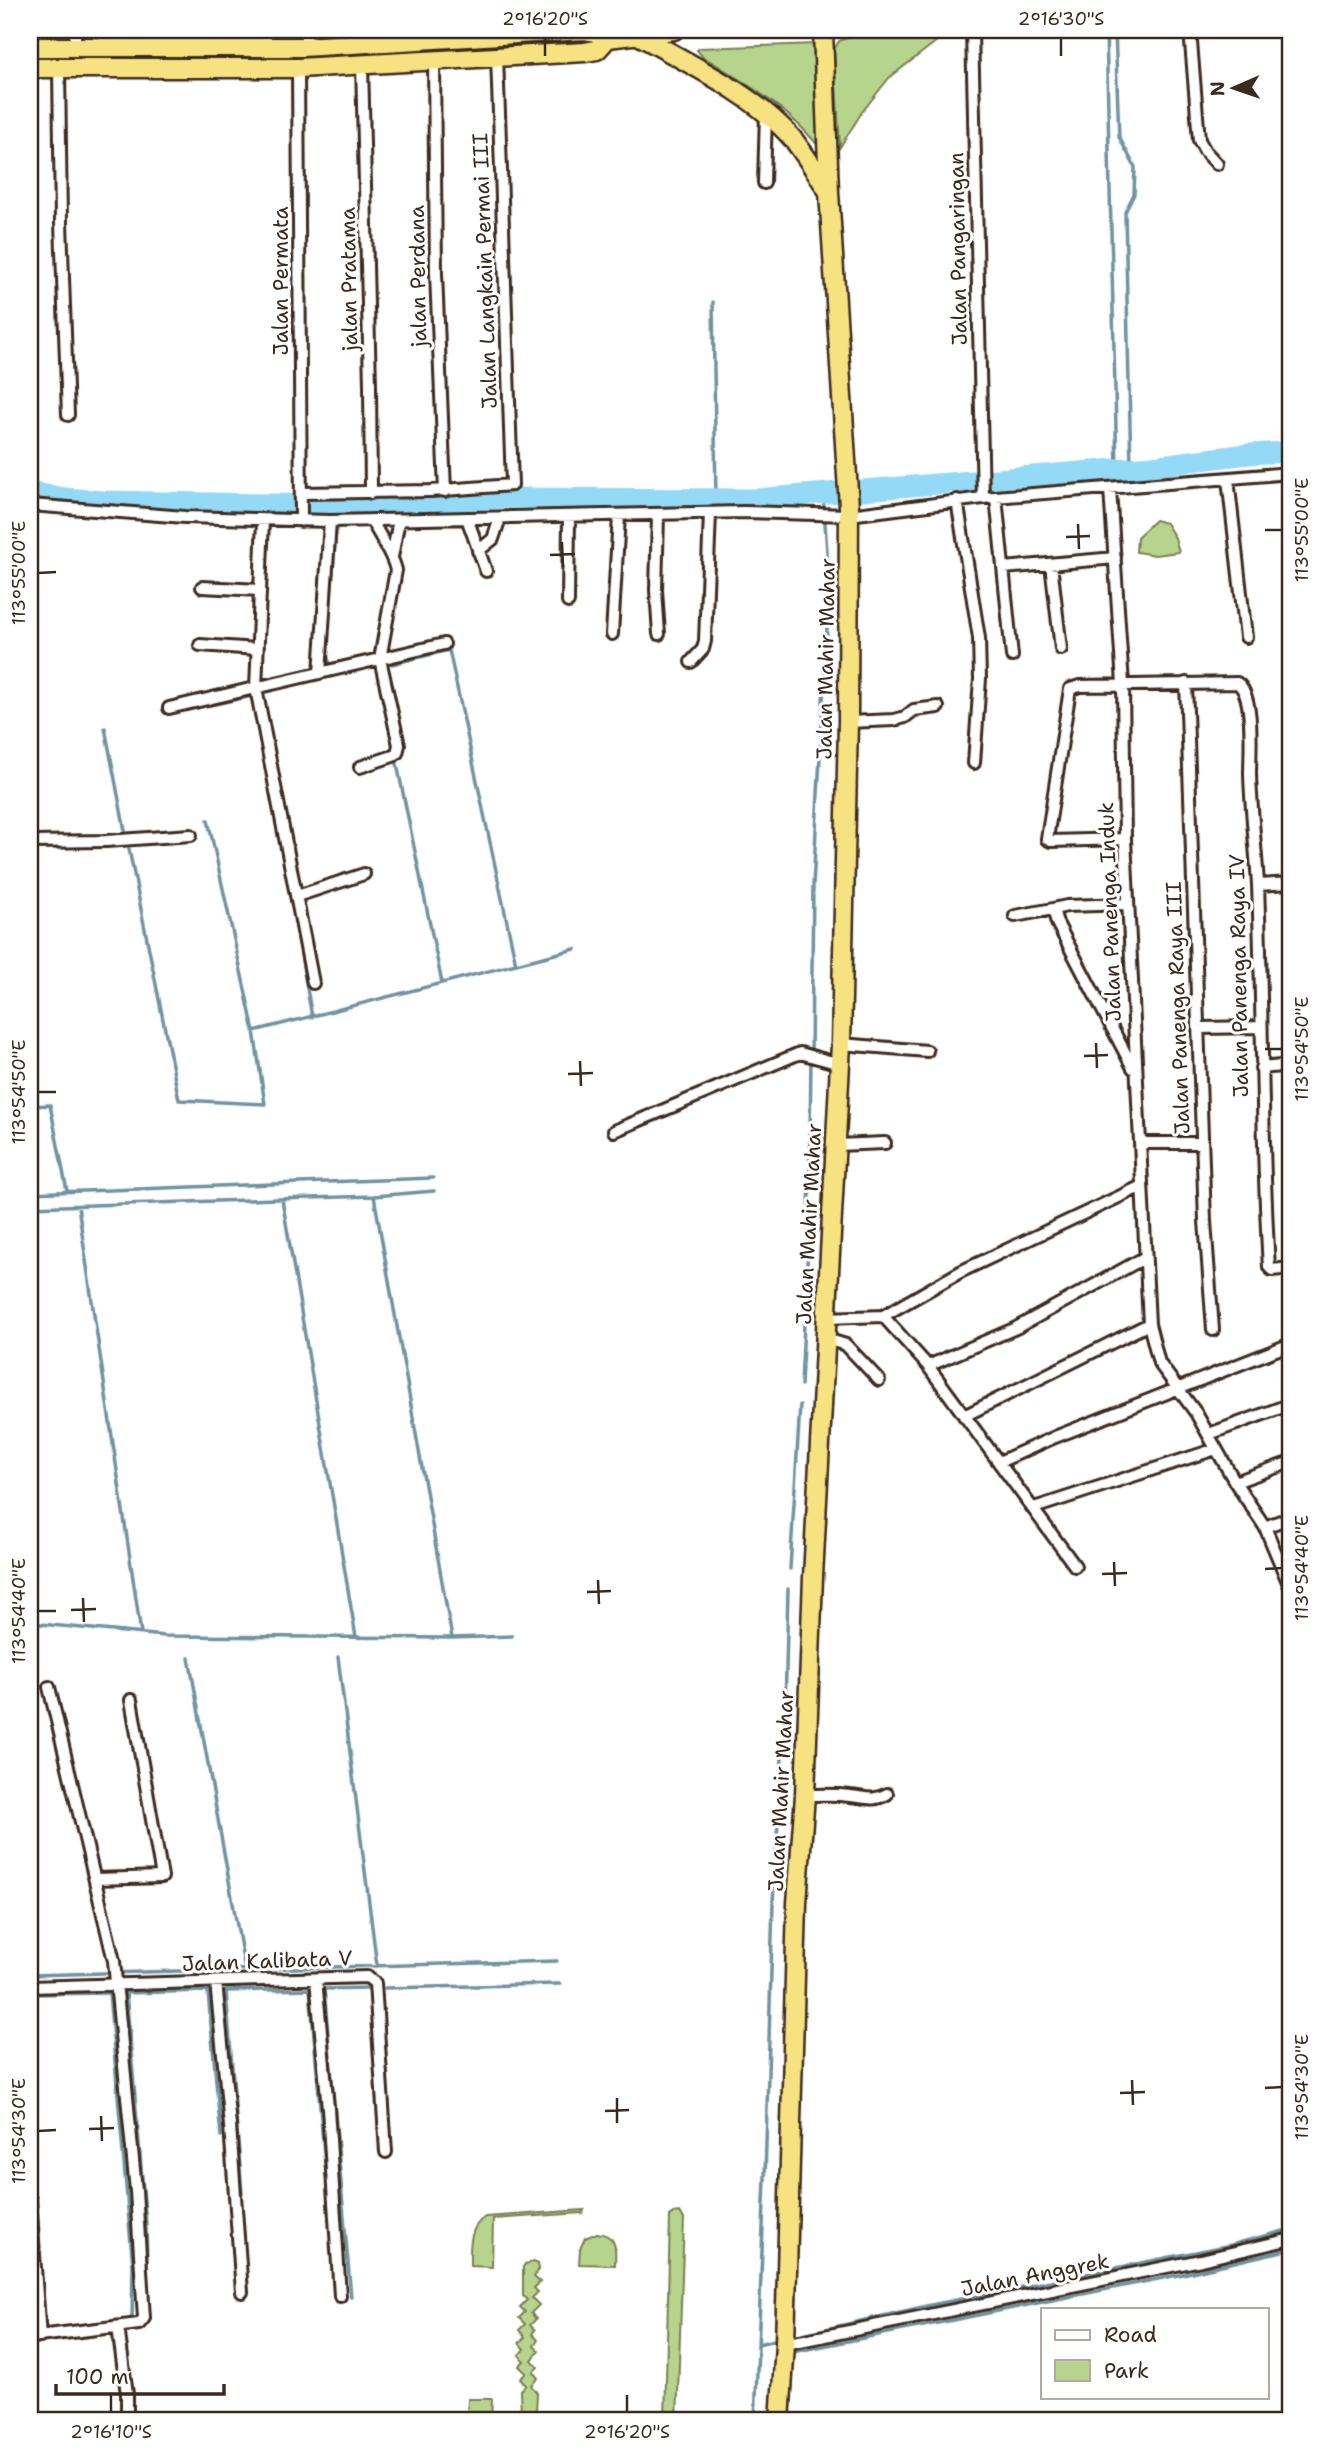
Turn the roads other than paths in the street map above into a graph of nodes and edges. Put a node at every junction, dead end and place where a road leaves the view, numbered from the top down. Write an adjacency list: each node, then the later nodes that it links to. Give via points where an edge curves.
1 (674, 30): 6 (highway)
2 (823, 30): 25 (highway, Jalan Mahir Mahar)
3 (972, 30): 32 (street, Jalan Pangaringan)
4 (1190, 30): 23 (street, via 1199,139)
5 (563, 31): 7 (highway); 11 (highway, via 590,31)
6 (644, 33): 11 (highway); 22 (highway)
7 (468, 34): 10 (highway)
8 (75, 38): 13 (highway); 14 (highway)
9 (137, 38): 12 (highway); 14 (highway)
10 (306, 38): 12 (highway)
11 (608, 38): 15 (highway, via 592,51)
12 (265, 39)
13 (30, 47)
14 (96, 47): 20 (highway)
15 (497, 56): 16 (highway); 30 (street, Jalan Langkain Permai III, via 512,485)
16 (434, 60): 17 (highway); 30 (street, jalan Perdana)
17 (362, 64): 21 (highway); 31 (street, jalan Pratama)
18 (30, 68): 19 (highway)
19 (59, 68): 20 (highway); 26 (street)
20 (97, 68): 21 (highway)
21 (298, 68): 36 (street, Jalan Permata)
22 (766, 113): 24 (street); 25 (highway, via 792,138)
23 (1217, 164)
24 (764, 183)
25 (829, 192): 37 (highway, Jalan Mahir Mahar)
26 (68, 415)
27 (1291, 473): 28 (street)
28 (1228, 479): 29 (street); 59 (street)
29 (1110, 489): 33 (street); 50 (street, Jalan Panenga Induk)
30 (445, 491): 31 (street)
31 (370, 493): 36 (street)
32 (983, 493): 33 (street); 34 (street)
33 (996, 497): 52 (street)
34 (957, 500): 37 (street); 74 (street, via 980,648)
35 (30, 505): 44 (street)
36 (301, 505): 44 (street); 47 (street)
37 (849, 511): 38 (street); 73 (highway, Jalan Mahir Mahar)
38 (710, 513): 40 (street); 66 (street, via 705,641)
39 (619, 516): 40 (street); 41 (street); 57 (street)
40 (658, 516): 58 (street)
41 (569, 517): 43 (street); 56 (street)
42 (467, 518): 43 (street); 45 (street); 48 (street)
43 (500, 518): 48 (street, via 493,539)
44 (263, 520): 55 (street)
45 (399, 520): 46 (street); 49 (street)
46 (372, 521): 47 (street); 49 (street)
47 (330, 522): 67 (street)
48 (478, 551): 53 (street)
49 (392, 557): 65 (street, via 396,570)
50 (1115, 558): 51 (street); 69 (street, Jalan Panenga Induk)
51 (1051, 564): 52 (street); 63 (street)
52 (1004, 568): 64 (street)
53 (486, 571)
54 (202, 587): 55 (street)
55 (260, 590): 62 (street)
56 (568, 602)
57 (612, 634)
58 (659, 634)
59 (1245, 637)
60 (444, 644): 65 (street)
61 (200, 645): 62 (street)
62 (257, 649): 70 (street)
63 (1061, 649)
64 (1012, 656)
65 (380, 659): 67 (street); 75 (street, via 399,749 393,756)
66 (691, 662)
67 (320, 673): 70 (street)
68 (1186, 683): 69 (street); 81 (street, Jalan Panenga Raya IV, via 1237,683 1248,698); 88 (street, Jalan Panenga Raya III)
69 (1123, 684): 77 (street, Jalan Panenga Induk); 77 (street, via 1070,689 1046,835 1051,841)
70 (256, 688): 72 (street); 82 (street)
71 (938, 707): 73 (street, via 914,710 894,720)
72 (169, 708)
73 (848, 722): 89 (highway, Jalan Mahir Mahar)
74 (974, 763)
75 (360, 767)
76 (191, 835): 78 (street)
77 (1125, 839): 83 (street, Jalan Panenga Induk)
78 (30, 842)
79 (364, 874): 82 (street)
80 (1291, 883): 81 (street)
81 (1258, 885): 87 (street, Jalan Panenga Raya IV)
82 (297, 895): 86 (street)
83 (1128, 904): 84 (street); 94 (street, Jalan Panenga Induk)
84 (1053, 909): 85 (street); 94 (street)
85 (1015, 916)
86 (313, 983)
87 (1260, 1027): 88 (street); 93 (street, Jalan Panenga Raya IV)
88 (1200, 1028): 98 (street, Jalan Panenga Raya III)
89 (841, 1044): 90 (street); 91 (highway, Jalan Mahir Mahar)
90 (927, 1051)
91 (840, 1064): 95 (street, via 800,1053); 99 (highway, Jalan Mahir Mahar)
92 (1291, 1065): 93 (street)
93 (1261, 1068): 102 (street, Jalan Panenga Raya IV, via 1269,1267)
94 (1136, 1073): 97 (street, Jalan Panenga Induk)
95 (614, 1131)
96 (885, 1143): 99 (street)
97 (1141, 1143): 98 (street); 100 (street, Jalan Panenga Induk)
98 (1202, 1143): 106 (street, Jalan Panenga Raya III)
99 (837, 1145): 104 (highway, Jalan Mahir Mahar)
100 (1142, 1186): 101 (street, Jalan Panenga Induk); 103 (street, via 962,1271)
101 (1144, 1258): 105 (street, Jalan Panenga Induk); 109 (street, via 1016,1328)
102 (1291, 1268)
103 (883, 1316): 104 (street); 109 (street)
104 (826, 1318): 107 (highway, Jalan Mahir Mahar)
105 (1149, 1324): 111 (street, Jalan Panenga Induk, via 1159,1363); 113 (street)
106 (1213, 1330)
107 (826, 1339): 110 (street, via 846,1345); 128 (highway, Jalan Mahir Mahar)
108 (1291, 1344): 111 (street)
109 (928, 1366): 113 (street)
110 (879, 1380)
111 (1178, 1389): 114 (street, Jalan Panenga Induk); 116 (street)
112 (1291, 1404): 114 (street)
113 (964, 1416): 116 (street)
114 (1209, 1434): 115 (street, Jalan Panenga Induk)
115 (1216, 1449): 118 (street, Jalan Panenga Induk); 119 (street)
116 (999, 1462): 119 (street)
117 (1291, 1462): 118 (street)
118 (1235, 1482): 121 (street, Jalan Panenga Induk)
119 (1034, 1508): 122 (street)
120 (1291, 1517): 121 (street)
121 (1265, 1527): 123 (street, Jalan Panenga Induk)
122 (1075, 1566)
123 (1289, 1575): 124 (street, Jalan Panenga Induk)
124 (1291, 1589)
125 (49, 1687): 129 (street)
126 (131, 1700): 129 (street, via 162,1877)
127 (887, 1794): 128 (street, via 867,1800)
128 (805, 1795): 141 (highway, Jalan Mahir Mahar, via 797,1903)
129 (95, 1879): 130 (street)
130 (116, 1977): 132 (street, Jalan Kalibata V); 133 (street, Jalan Kalibata V); 139 (street, via 144,2318 139,2324)
131 (316, 1979): 132 (street, Jalan Kalibata V); 134 (street, Jalan Kalibata V, via 367,1977 375,1983); 138 (street)
132 (216, 1982): 137 (street)
133 (30, 1987)
134 (386, 2152)
135 (30, 2199): 140 (street)
136 (1291, 2239): 141 (street, Jalan Anggrek)
137 (242, 2292)
138 (340, 2296)
139 (118, 2327): 140 (street); 142 (street)
140 (35, 2337)
141 (785, 2344): 143 (highway, Jalan Mahir Mahar)
142 (127, 2421)
143 (780, 2421)

